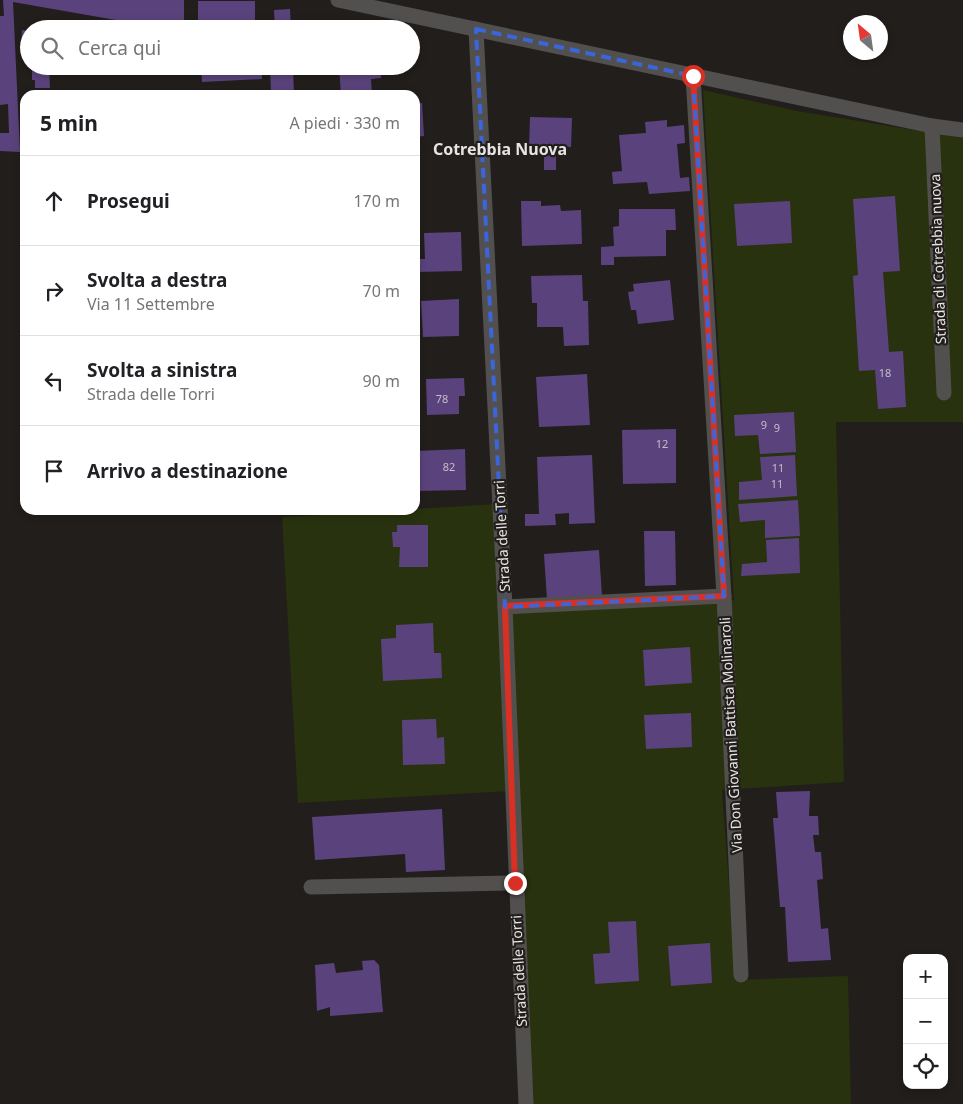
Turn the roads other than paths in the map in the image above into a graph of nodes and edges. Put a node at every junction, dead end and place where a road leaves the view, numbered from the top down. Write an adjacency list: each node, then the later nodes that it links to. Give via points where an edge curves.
1 (338, 0): 2 (street)
2 (476, 29): 3 (street); 8 (street, Strada delle Torri)
3 (693, 76): 4 (street); 7 (street, Via Don Giovanni Battista Molinaroli)
4 (932, 126): 5 (street); 6 (street, Strada di Cotrebbia nuova)
5 (963, 130)
6 (944, 393)
7 (724, 596): 8 (street); 11 (street, Via Don Giovanni Battista Molinaroli)
8 (505, 606): 9 (street, Strada delle Torri)
9 (515, 883): 10 (street); 12 (street, Strada delle Torri)
10 (311, 887)
11 (741, 975)
12 (526, 1104)

